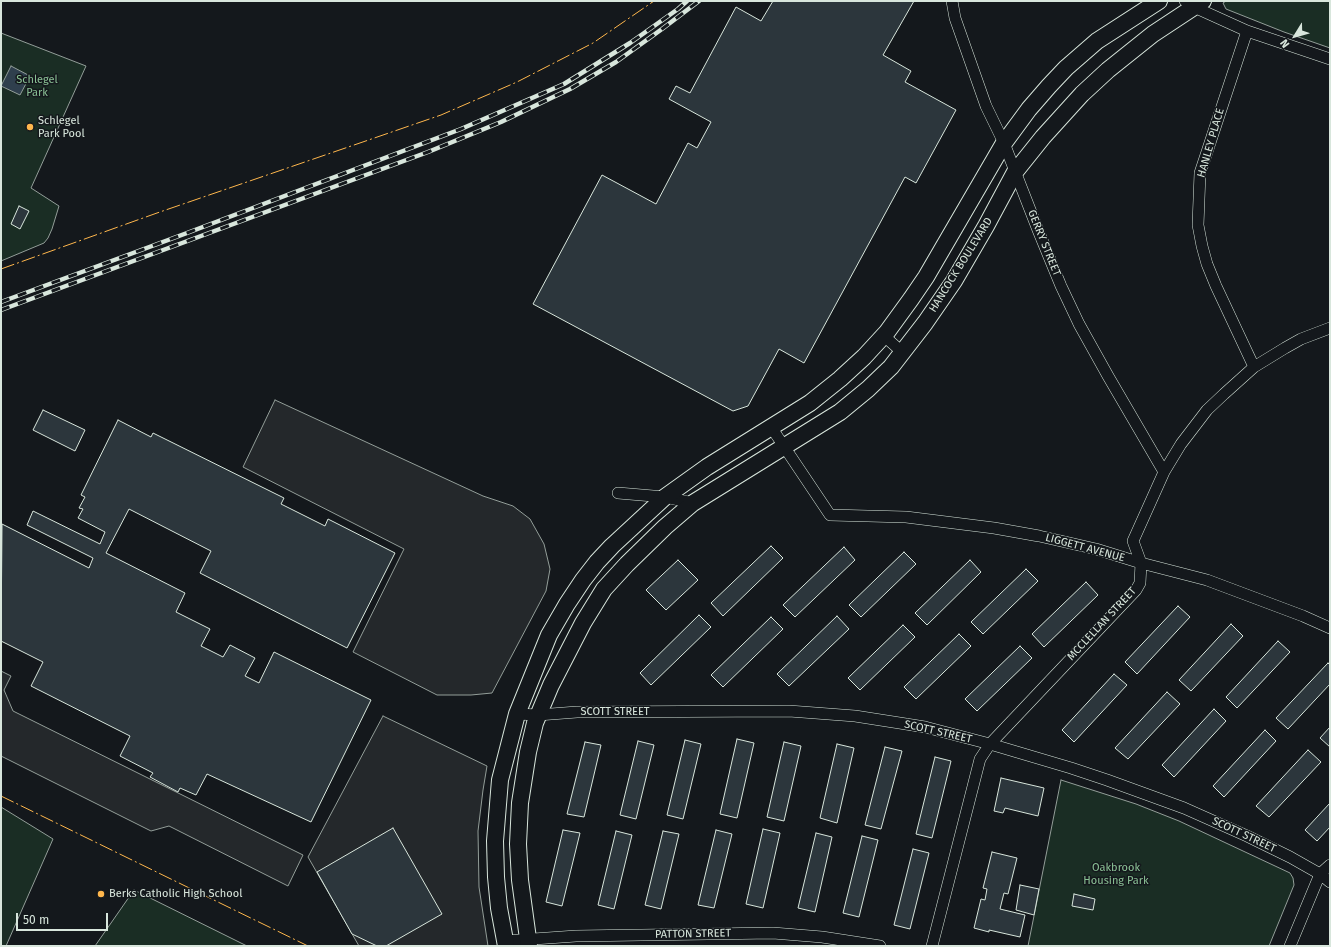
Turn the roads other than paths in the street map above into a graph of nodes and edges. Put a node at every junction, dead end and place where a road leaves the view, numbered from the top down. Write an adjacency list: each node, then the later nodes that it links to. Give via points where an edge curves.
1 (952, 1): 6 (street, GERRY STREET, via 955,18 986,106)
2 (1159, 1): 6 (street, via 1097,41 1066,68 1029,109)
3 (1194, 3): 4 (street); 7 (street, HANCOCK BOULEVARD, via 1108,70 1082,94)
4 (1247, 31): 5 (street); 11 (street, HANLEY PLACE, via 1200,172 1198,225 1207,264)
5 (1330, 59)
6 (1004, 143): 7 (street, GERRY STREET); 9 (street, via 926,277)
7 (1015, 172): 10 (street, HANCOCK BOULEVARD, via 954,281); 14 (street, GERRY STREET, via 1079,324)
8 (1330, 328): 11 (street, MCCLELLAN STREET, via 1301,339)
9 (883, 335): 10 (street); 12 (street, via 864,357 835,383 810,403)
10 (902, 352): 13 (street, HANCOCK BOULEVARD, via 868,389 840,412)
11 (1254, 367): 14 (street, MCCLELLAN STREET, via 1198,421)
12 (771, 427): 13 (street); 16 (street, via 707,467)
13 (784, 447): 17 (street, HANCOCK BOULEVARD); 18 (street, LIGGETT AVENUE, via 830,515 906,517 994,528 1036,535)
14 (1164, 472): 18 (street, MCCLELLAN STREET, via 1133,541)
15 (618, 493): 16 (street)
16 (666, 497): 17 (street); 20 (street, via 612,546 583,580 549,635)
17 (693, 503): 21 (street, HANCOCK BOULEVARD, via 665,527 604,589 582,623)
18 (1141, 563): 19 (street, LIGGETT AVENUE, via 1206,580); 22 (street, MCCLELLAN STREET, via 1140,583 1136,590)
19 (1330, 628)
20 (517, 714): 21 (street, SCOTT STREET); 27 (street, via 500,780 496,828 496,877)
21 (538, 715): 22 (street, SCOTT STREET, via 577,712 826,713 915,725); 26 (street, HANCOCK BOULEVARD, via 528,752 520,803 520,880)
22 (990, 744): 24 (street, SCOTT STREET, via 1107,780 1184,808 1247,836); 29 (street, MCCLELLAN STREET, via 980,759)
23 (1330, 865): 24 (street)
24 (1320, 874): 25 (street, SCOTT STREET); 30 (street)
25 (1330, 882)
26 (528, 943): 27 (street, PATTON STREET); 28 (street, PATTON STREET, via 576,936 785,934)
27 (505, 944)
28 (880, 946)
29 (932, 946)
30 (1290, 946)

